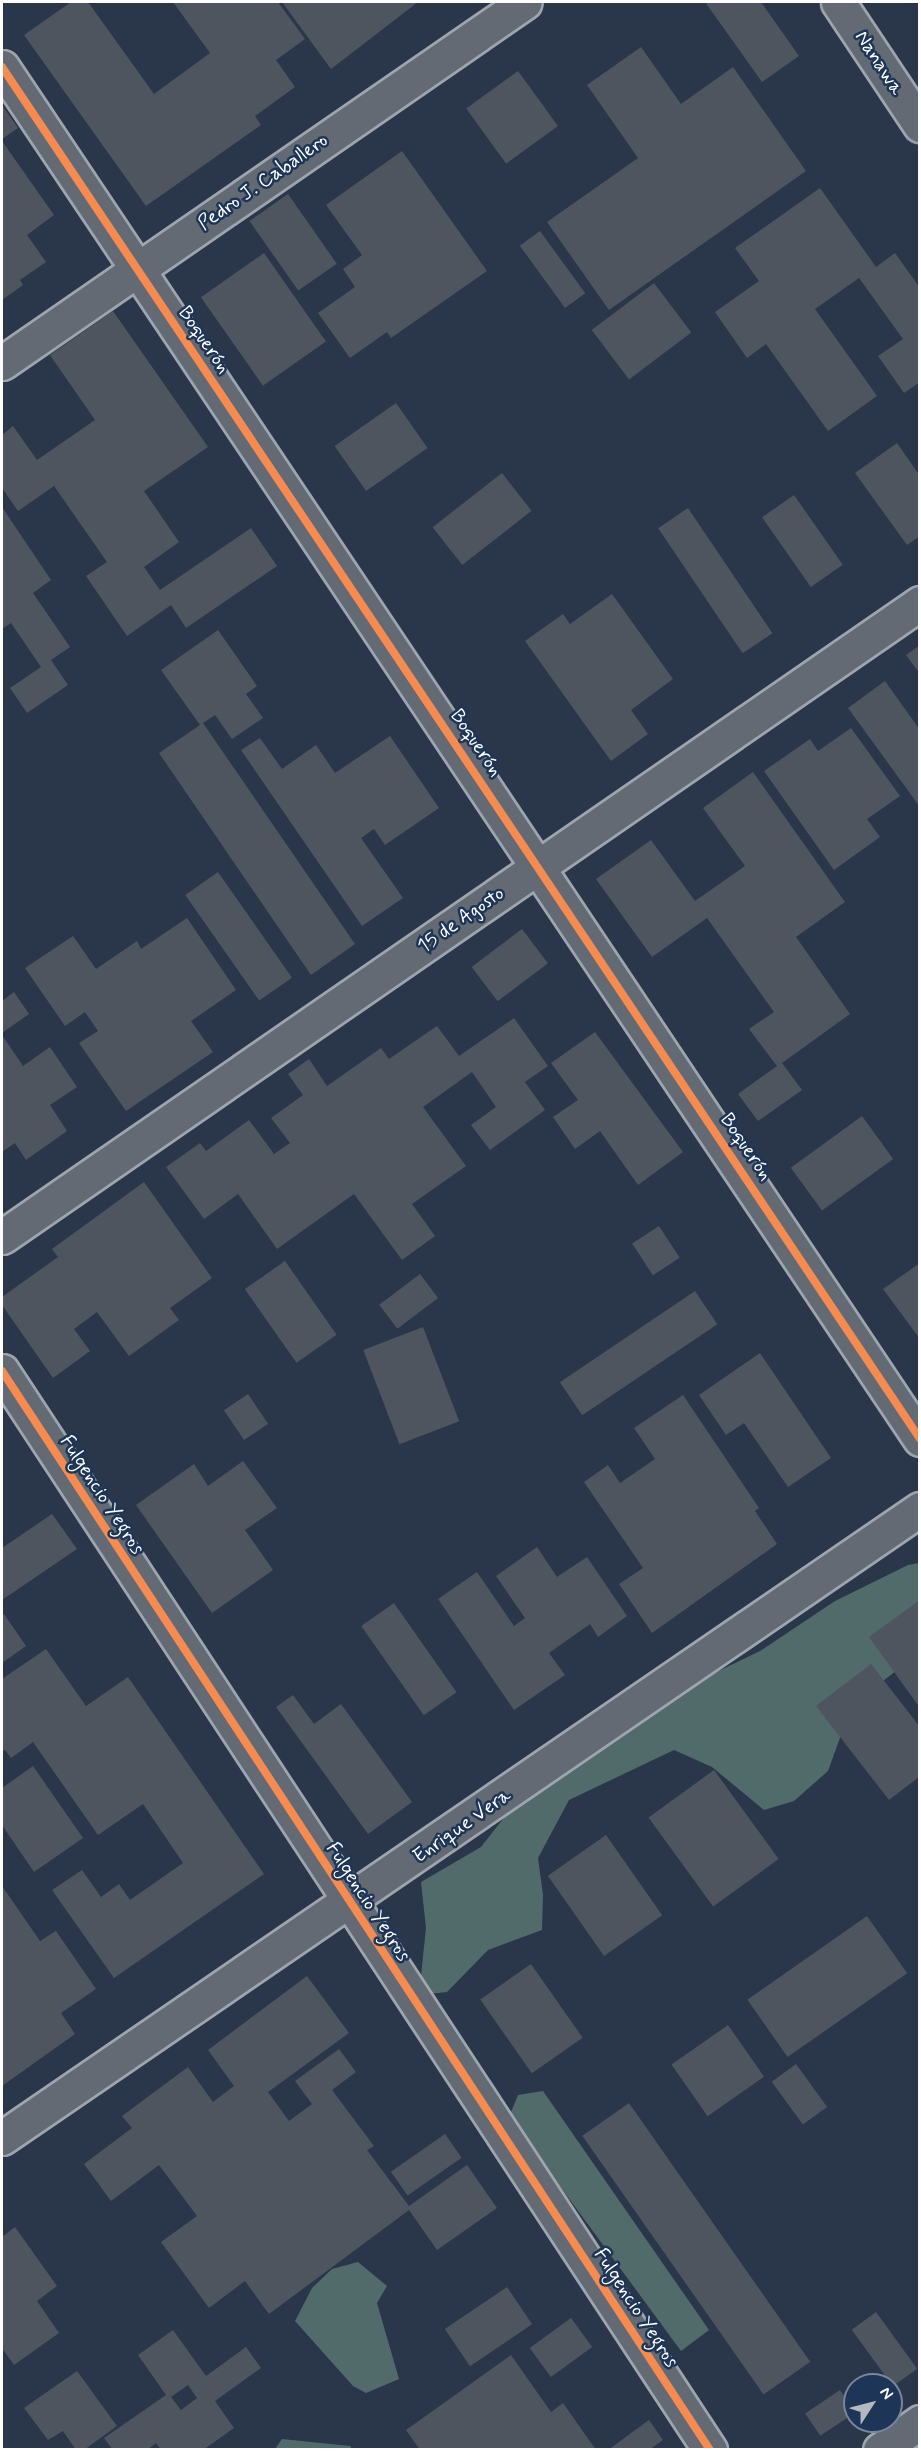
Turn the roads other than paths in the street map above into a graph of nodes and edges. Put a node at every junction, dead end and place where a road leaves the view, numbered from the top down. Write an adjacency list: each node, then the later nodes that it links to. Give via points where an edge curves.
1 (525, 2): 5 (street, Pedro J. Caballero)
2 (838, 2): 4 (street, Nanawa)
3 (2, 68): 5 (street, Boquerón)
4 (920, 125)
5 (136, 270): 6 (street, Pedro J. Caballero); 8 (street, Boquerón)
6 (2, 363)
7 (920, 603): 8 (street, 15 de Agosto)
8 (539, 866): 9 (street, 15 de Agosto); 11 (street, Boquerón)
9 (2, 1237)
10 (2, 1371): 13 (street, Fulgencio Yegros)
11 (920, 1439)
12 (920, 1509): 13 (street, Enrique Vera)
13 (349, 1904): 14 (street, Enrique Vera); 16 (street, Fulgencio Yegros)
14 (2, 2139)
15 (920, 2422): 17 (street)
16 (710, 2450)
17 (880, 2450)

